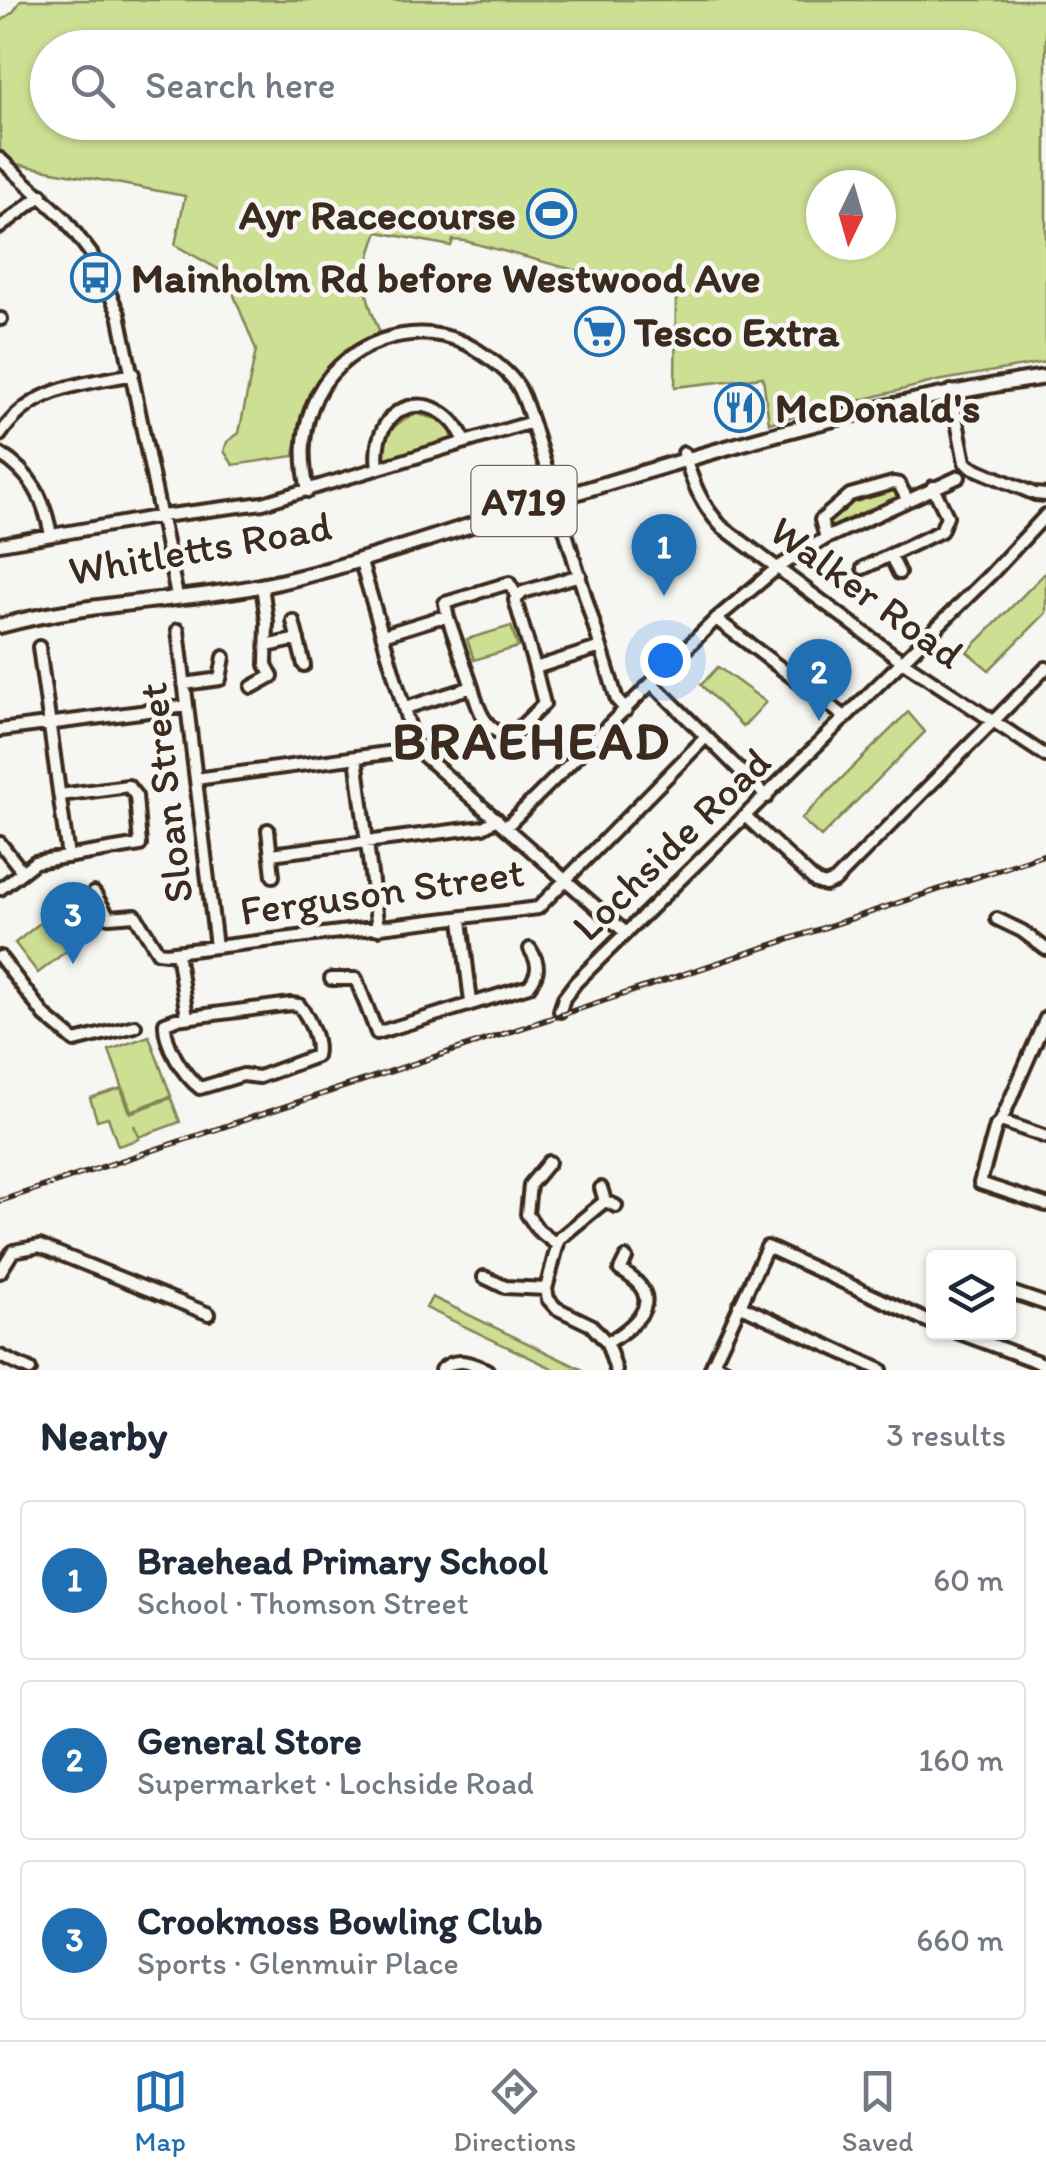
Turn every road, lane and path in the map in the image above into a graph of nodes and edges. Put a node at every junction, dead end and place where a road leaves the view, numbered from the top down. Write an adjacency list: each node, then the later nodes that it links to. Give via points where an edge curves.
1 (0, 158): 2 (street)
2 (42, 196): 3 (street); 5 (street, via 97,265 119,314)
3 (0, 227)
4 (1046, 373): 6 (main road, Whitletts Road / A719); 11 (main road, Whitletts Road / A719, via 932,388)
5 (133, 374): 8 (street, via 58,389 26,405); 20 (street)
6 (951, 391): 11 (main road, Whitletts Road / A719); 17 (street, via 964,462)
7 (532, 422): 9 (street); 15 (street, via 518,386 498,364 451,338 399,333 331,374 313,404 302,452); 16 (street)
8 (0, 436)
9 (465, 442): 12 (street); 12 (street, via 446,413 405,409 378,432)
10 (0, 454): 21 (street, via 38,490)
11 (685, 456): 16 (main road, Whitletts Road / A719); 26 (street, Walker Road, via 706,509)
12 (378, 468): 15 (street)
13 (959, 477): 14 (street)
14 (933, 487): 18 (street); 24 (street, via 946,516 944,528)
15 (308, 491): 20 (street)
16 (556, 495): 25 (main road, Whitletts Road / A719); 29 (street); 31 (main road, Whitletts Road / A719, via 313,567)
17 (1046, 495)
18 (907, 499): 22 (street); 22 (street, via 894,483 850,495 821,520)
19 (1046, 515): 44 (street, Lochside Road)
20 (162, 516): 21 (street); 31 (street)
21 (52, 535): 23 (street)
22 (826, 538): 26 (street)
23 (0, 544)
24 (891, 556): 27 (street); 28 (street)
25 (360, 559): 30 (main road, Whitletts Road / A719); 38 (street)
26 (777, 568): 34 (street); 44 (street, Walker Road)
27 (862, 568)
28 (899, 573)
29 (580, 575): 32 (street); 42 (street)
30 (262, 585): 31 (main road, Whitletts Road / A719); 40 (street)
31 (176, 592): 36 (main road, Whitletts Road / A719)
32 (517, 596): 33 (street, via 509,582 446,603); 46 (street)
33 (448, 618): 38 (street); 50 (street)
34 (716, 619): 48 (street); 55 (street)
35 (293, 621): 39 (street)
36 (2, 623)
37 (178, 630): 49 (street, Sloan Street)
38 (382, 634): 53 (street)
39 (298, 639): 40 (street); 45 (street)
40 (267, 646): 51 (street, via 272,676)
41 (38, 647): 57 (street)
42 (601, 648): 46 (street); 54 (street)
43 (224, 657): 49 (street, via 220,679)
44 (902, 662): 55 (street, Lochside Road); 56 (street, Walker Road)
45 (304, 665)
46 (535, 668): 50 (street, via 544,704 510,737 480,716)
47 (1046, 668): 56 (street)
48 (652, 683): 54 (street); 59 (street)
49 (184, 684): 52 (street, Sloan Street)
50 (472, 687): 53 (street)
51 (252, 688)
52 (187, 706): 57 (street); 63 (street, Sloan Street)
53 (405, 708): 60 (street)
54 (626, 710): 67 (street)
55 (845, 717): 65 (street, Lochside Road)
56 (992, 720): 61 (street, Walker Road); 66 (street, via 825,886)
57 (49, 723): 58 (street); 64 (street)
58 (0, 730)
59 (705, 738): 65 (street); 75 (street, Ferguson Street)
60 (416, 749): 62 (street); 67 (street)
61 (1046, 756)
62 (356, 757): 63 (street); 70 (street)
63 (196, 779): 83 (street, Sloan Street)
64 (60, 795): 72 (street); 72 (street, via 128,786 136,796 142,838 133,848)
65 (768, 796): 66 (street, Lochside Road)
66 (746, 817): 81 (street, Lochside Road)
67 (501, 823): 70 (street); 75 (street)
68 (268, 830): 71 (street)
69 (0, 842): 73 (street)
70 (367, 842): 71 (street); 80 (street)
71 (271, 854): 74 (street)
72 (68, 857): 73 (street)
73 (22, 871): 76 (street)
74 (273, 876)
75 (568, 880): 78 (street, Ferguson Street, via 538,908); 81 (street)
76 (0, 888)
77 (94, 893): 85 (street, via 110,917 135,915 158,952)
78 (461, 920): 80 (street, Ferguson Street); 88 (street)
79 (997, 920): 82 (street)
80 (378, 929): 83 (street, Ferguson Street)
81 (626, 933): 89 (street, Lochside Road, via 576,982)
82 (1046, 947)
83 (216, 948): 85 (street, Ferguson Street)
84 (530, 949): 88 (street, via 538,971 529,986)
85 (177, 952): 90 (street)
86 (0, 957): 92 (street, via 45,1016 76,1041)
87 (331, 979): 88 (street, via 356,979 378,1033)
88 (471, 1002)
89 (560, 1010)
90 (187, 1017): 90 (street, via 299,1005 318,1050 309,1060 258,1077 200,1088 164,1036 164,1023)
91 (1046, 1018): 93 (street)
92 (134, 1026)
93 (1001, 1121): 94 (street); 97 (street, via 980,1183)
94 (1046, 1136)
95 (550, 1162): 98 (street, via 530,1185 526,1214)
96 (601, 1188): 98 (street, via 611,1203)
97 (1046, 1204)
98 (556, 1244): 104 (street)
99 (626, 1258): 101 (street)
100 (607, 1265): 101 (street)
101 (620, 1270): 111 (street, via 644,1290 644,1312)
102 (0, 1272): 108 (street, via 13,1251 40,1246)
103 (484, 1277): 104 (street, via 505,1287)
104 (546, 1289): 111 (street, via 556,1308 591,1324)
105 (1016, 1294): 107 (street)
106 (739, 1304): 109 (street, via 767,1247); 114 (street); 120 (street)
107 (1046, 1304)
108 (209, 1314)
109 (926, 1320)
110 (979, 1340): 113 (street)
111 (608, 1347): 118 (street)
112 (0, 1356): 115 (street)
113 (1046, 1365)
114 (712, 1367): 119 (street)
115 (30, 1370)
116 (441, 1370): 117 (street, via 461,1361)
117 (487, 1370)
118 (616, 1370)
119 (727, 1370)
120 (882, 1370)

